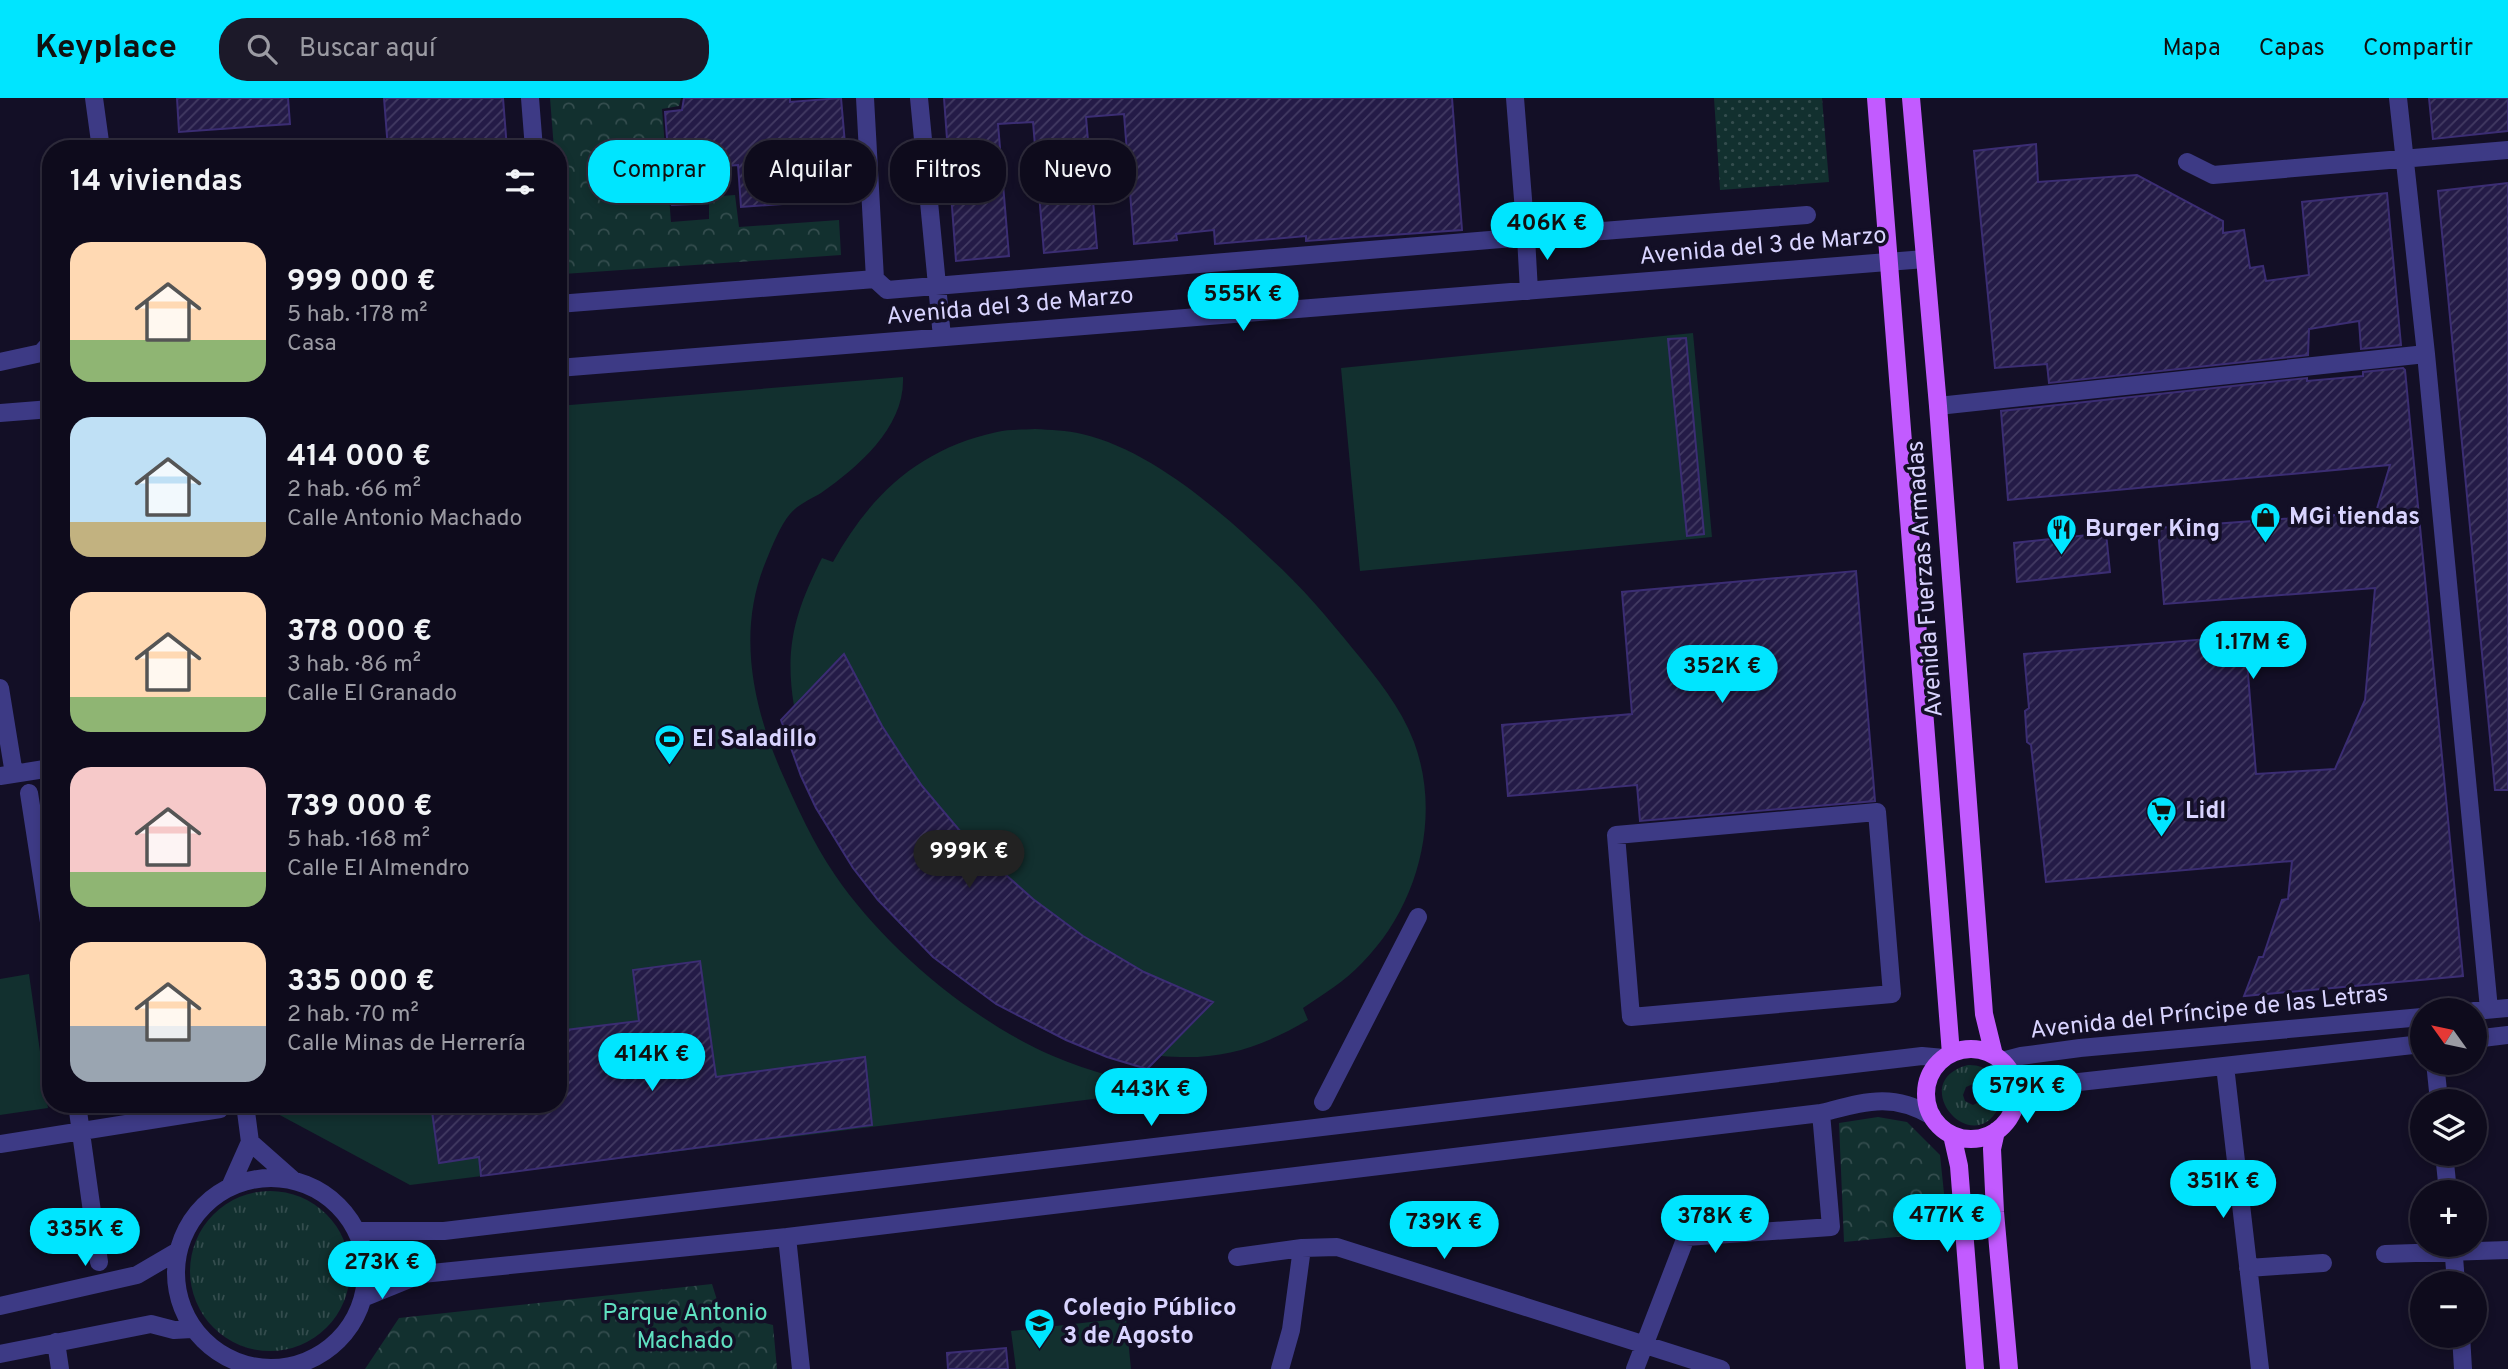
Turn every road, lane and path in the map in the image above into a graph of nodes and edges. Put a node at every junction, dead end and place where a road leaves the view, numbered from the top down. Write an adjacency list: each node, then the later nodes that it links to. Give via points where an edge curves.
1 (94, 98): 9 (street)
2 (530, 98): 10 (street)
3 (865, 98): 18 (street)
4 (919, 98): 19 (street)
5 (1515, 98): 15 (street)
6 (1876, 98): 17 (main road, Avenida Fuerzas Armadas)
7 (1911, 98): 16 (main road, Avenida Fuerzas Armadas)
8 (2398, 98): 12 (street)
9 (100, 140)
10 (533, 140)
11 (2508, 150): 12 (street)
12 (2405, 160): 13 (street, via 2213,175); 24 (street)
13 (2187, 162)
14 (1807, 215): 15 (street)
15 (1526, 237): 19 (street); 20 (street)
16 (1925, 259): 17 (street, Avenida del 3 de Marzo); 27 (main road, Avenida Fuerzas Armadas)
17 (1889, 262): 20 (street, Avenida del 3 de Marzo); 44 (main road, Avenida Fuerzas Armadas)
18 (875, 279): 19 (street, via 887,290); 21 (street)
19 (937, 286): 22 (street)
20 (1529, 291): 22 (street, Avenida del 3 de Marzo)
21 (567, 303)
22 (942, 337): 26 (street, Avenida del 3 de Marzo)
23 (42, 352): 25 (street)
24 (2426, 354): 27 (street); 37 (street)
25 (0, 362)
26 (567, 367)
27 (1938, 406): 45 (main road, Avenida Fuerzas Armadas, via 1984,1014)
28 (42, 410): 29 (street)
29 (0, 413)
30 (0, 688): 32 (street)
31 (42, 769): 32 (street)
32 (7, 775)
33 (29, 793): 35 (street)
34 (1616, 835): 34 (street, via 1877,812 1892,994 1632,1017)
35 (42, 877)
36 (1418, 917): 48 (street)
37 (2481, 998)
38 (2508, 1007): 39 (street)
39 (2487, 1009)
40 (2410, 1018): 45 (street, Avenida del Príncipe de las Letras)
41 (2508, 1035): 42 (street)
42 (2487, 1037)
43 (2410, 1045): 46 (street)
44 (1948, 1056): 45 (main road, via 1973,1049); 53 (main road, via 1933,1070 1927,1085); 61 (street, via 444,1231)
45 (1998, 1058): 47 (main road, via 2013,1077)
46 (2225, 1066): 47 (street, via 2043,1086); 72 (street)
47 (2016, 1096): 55 (main road, via 2010,1116)
48 (1324, 1102)
49 (78, 1113): 54 (street)
50 (190, 1113): 54 (street)
51 (245, 1113): 57 (street)
52 (1821, 1113): 53 (street, via 1861,1103 1899,1101); 62 (street); 77 (street, via 1831,1227 1686,1237)
53 (1933, 1116): 56 (main road)
54 (81, 1131): 58 (street); 70 (street)
55 (1996, 1131): 56 (main road, via 1970,1139); 88 (main road, via 1992,1149 1995,1212)
56 (1952, 1135): 87 (main road, via 1959,1166)
57 (250, 1142): 59 (street); 60 (street)
58 (0, 1144)
59 (293, 1180): 60 (street, via 250,1180); 61 (street, via 330,1198)
60 (230, 1187): 66 (street, via 200,1210)
61 (356, 1231): 73 (street, via 365,1264)
62 (787, 1237): 73 (street, via 422,1274); 83 (street)
63 (1302, 1248): 69 (street); 77 (street, via 1337,1247); 84 (street, via 1291,1330)
64 (2487, 1249): 65 (street)
65 (2508, 1250)
66 (178, 1251): 74 (street, via 137,1275); 75 (street, via 175,1278)
67 (2410, 1252): 68 (street)
68 (2385, 1254)
69 (1237, 1257)
70 (99, 1262)
71 (2323, 1263): 72 (street)
72 (2248, 1268): 89 (street)
73 (363, 1298): 80 (street, via 345,1332)
74 (0, 1307)
75 (192, 1329): 76 (street, via 151,1324); 82 (street, via 212,1349 236,1363)
76 (56, 1342): 79 (street); 81 (street)
77 (1645, 1345): 85 (street); 86 (street)
78 (2461, 1348): 90 (street)
79 (0, 1354)
80 (314, 1363): 82 (street)
81 (60, 1369)
82 (263, 1369)
83 (802, 1369)
84 (1280, 1369)
85 (1635, 1369)
86 (1721, 1369)
87 (1975, 1369)
88 (2009, 1369)
89 (2260, 1369)
90 (2463, 1369)

